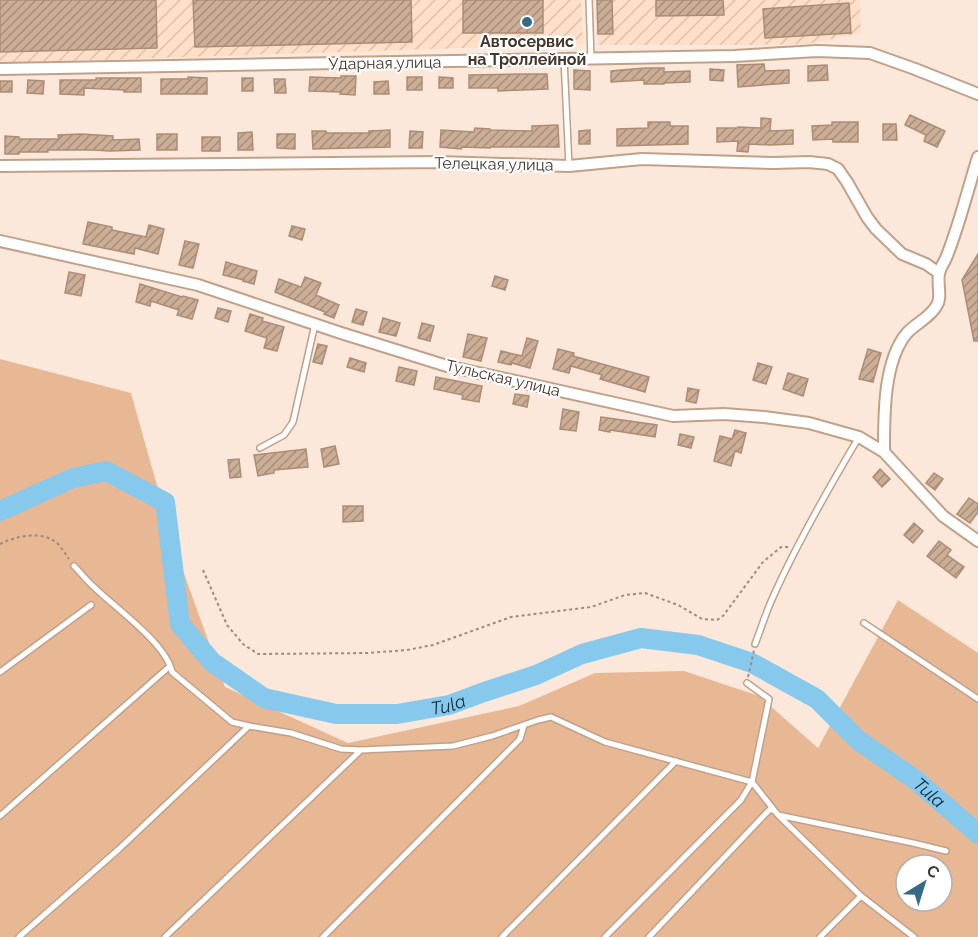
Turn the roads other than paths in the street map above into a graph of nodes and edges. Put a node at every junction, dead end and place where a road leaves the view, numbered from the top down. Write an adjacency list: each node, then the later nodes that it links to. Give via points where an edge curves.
1 (589, 0): 3 (lane)
2 (564, 59): 3 (street, Ударная улица); 4 (street, Ударная улица); 8 (lane)
3 (591, 59): 5 (street, Ударная улица, via 817,51 870,53)
4 (0, 69)
5 (978, 94)
6 (978, 157): 10 (street)
7 (0, 166): 8 (street, Телецкая улица, via 439,162)
8 (568, 166): 10 (street, Телецкая улица, via 642,159 828,164 848,182 876,230 902,254)
9 (0, 241): 11 (street, Тульская улица, via 198,285)
10 (939, 273): 14 (street, via 939,303 908,333 892,363 886,395)
11 (315, 324): 12 (street, Тульская улица, via 447,366 673,416 764,417 809,423); 13 (lane, via 293,422 284,435)
12 (859, 437): 14 (street, Тульская улица); 19 (lane, via 824,494 772,598)
13 (260, 448)
14 (884, 452): 15 (street, Тульская улица, via 943,516)
15 (978, 541)
16 (74, 567): 20 (lane, via 134,622 164,653)
17 (91, 605): 21 (lane)
18 (864, 624): 23 (lane)
19 (755, 644)
20 (170, 666): 25 (lane, via 172,672 232,722); 30 (lane)
21 (0, 672)
22 (747, 683): 28 (lane, via 769,699)
23 (978, 699)
24 (525, 725): 26 (lane, via 453,746); 27 (lane, via 551,717 605,742); 35 (lane, via 520,739)
25 (249, 726): 26 (lane, via 291,733 341,749); 33 (lane)
26 (361, 750): 34 (lane)
27 (676, 761): 28 (lane); 36 (lane)
28 (752, 782): 29 (lane); 37 (lane, via 741,800)
29 (778, 815): 31 (lane); 32 (lane); 38 (lane, via 771,808)
30 (0, 816)
31 (946, 851)
32 (861, 896): 39 (lane); 40 (lane)
33 (19, 937)
34 (165, 937)
35 (323, 937)
36 (502, 937)
37 (605, 937)
38 (649, 937)
39 (820, 937)
40 (914, 937)

